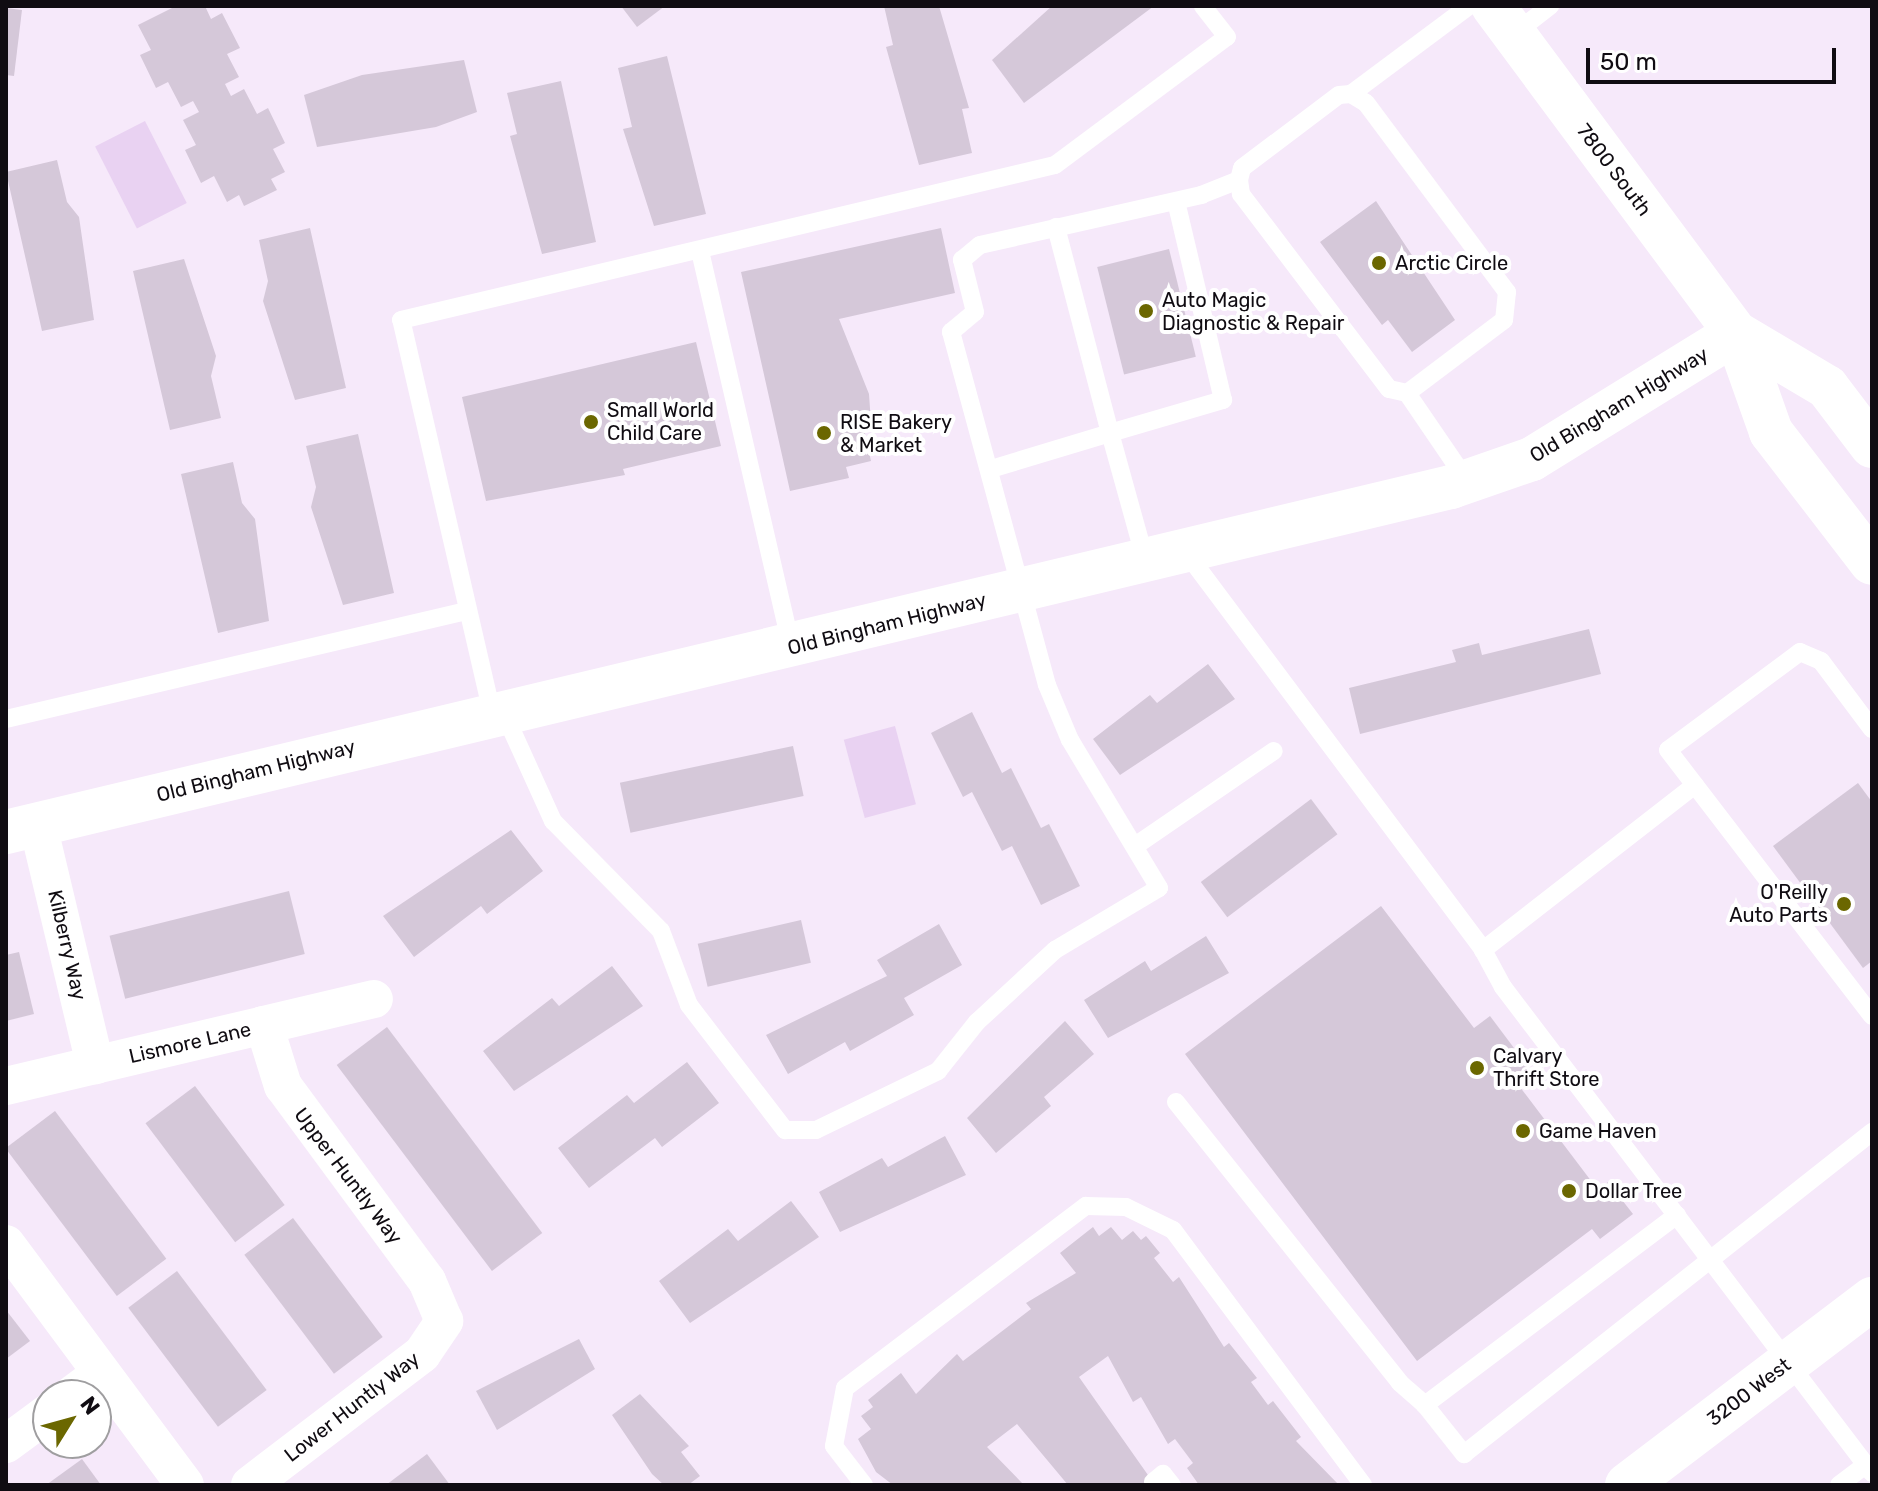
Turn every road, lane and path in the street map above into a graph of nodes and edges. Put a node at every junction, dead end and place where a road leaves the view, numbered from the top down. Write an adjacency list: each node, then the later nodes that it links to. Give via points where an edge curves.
1 (1203, 6): 9 (lane, via 1227,37 1055,165)
2 (1469, 6): 5 (lane)
3 (1550, 6): 4 (lane)
4 (1503, 20): 10 (street, 7800 South)
5 (1351, 94): 6 (lane, via 1339,95 1242,168); 11 (lane, via 1366,103 1510,302 1504,320)
6 (1239, 180): 7 (lane); 11 (lane, via 1241,194 1389,389)
7 (1176, 201): 8 (lane); 12 (lane, via 1223,400)
8 (1056, 227): 12 (lane); 14 (lane, via 980,245 962,260 975,312 951,332)
9 (700, 251): 19 (lane, via 401,320); 20 (lane)
10 (1736, 333): 13 (street, 7800 South, via 1827,387); 15 (street, Old Bingham Highway, via 1532,459); 17 (street, 7800 South, via 1771,432)
11 (1407, 393): 15 (lane)
12 (1110, 433): 14 (lane); 16 (lane)
13 (1872, 446)
14 (991, 469): 18 (lane)
15 (1467, 481): 16 (street, Old Bingham Highway)
16 (1165, 556): 18 (street, Old Bingham Highway); 28 (lane)
17 (1872, 563)
18 (1025, 590): 20 (street, Old Bingham Highway); 27 (lane, via 1047,685 1070,740)
19 (468, 611): 21 (lane); 22 (lane)
20 (791, 647): 21 (street, Old Bingham Highway)
21 (498, 712): 26 (street, Old Bingham Highway); 27 (lane, via 553,821 661,931 689,1005 785,1130 816,1130 860,1106 888,1102 953,1060 977,1022 1055,950 1159,888)
22 (6, 719)
23 (1872, 729): 25 (lane, via 1821,661 1800,652 1668,750)
24 (1274, 751): 27 (lane)
25 (1695, 785): 28 (lane); 30 (lane)
26 (22, 829): 32 (street, Kilberry Way)
27 (1135, 846)
28 (1483, 950): 36 (lane)
29 (374, 999): 31 (street, Lismore Lane)
30 (1872, 1016)
31 (264, 1025): 32 (street, Lismore Lane); 40 (street, Upper Huntly Way, via 283,1086 427,1281)
32 (95, 1065): 33 (street, Lismore Lane)
33 (6, 1086)
34 (1176, 1102): 43 (lane, via 1400,1383)
35 (1872, 1132): 38 (lane)
36 (1677, 1215): 38 (lane); 43 (lane)
37 (6, 1244): 42 (street)
38 (1710, 1260): 41 (lane); 43 (lane, via 1464,1454)
39 (1872, 1299): 41 (street, 3200 West)
40 (444, 1321): 49 (street, Lower Huntly Way, via 422,1354)
41 (1788, 1361): 47 (lane); 52 (street, 3200 West)
42 (84, 1379)
43 (1425, 1405)
44 (112, 1410): 48 (street)
45 (32, 1425): 46 (street)
46 (6, 1444)
47 (1869, 1469): 53 (lane)
48 (185, 1485)
49 (250, 1485)
50 (864, 1485): 51 (lane, via 834,1446 845,1388 1086,1206 1126,1207 1173,1230)
51 (1363, 1485)
52 (1627, 1485)
53 (1839, 1485)

